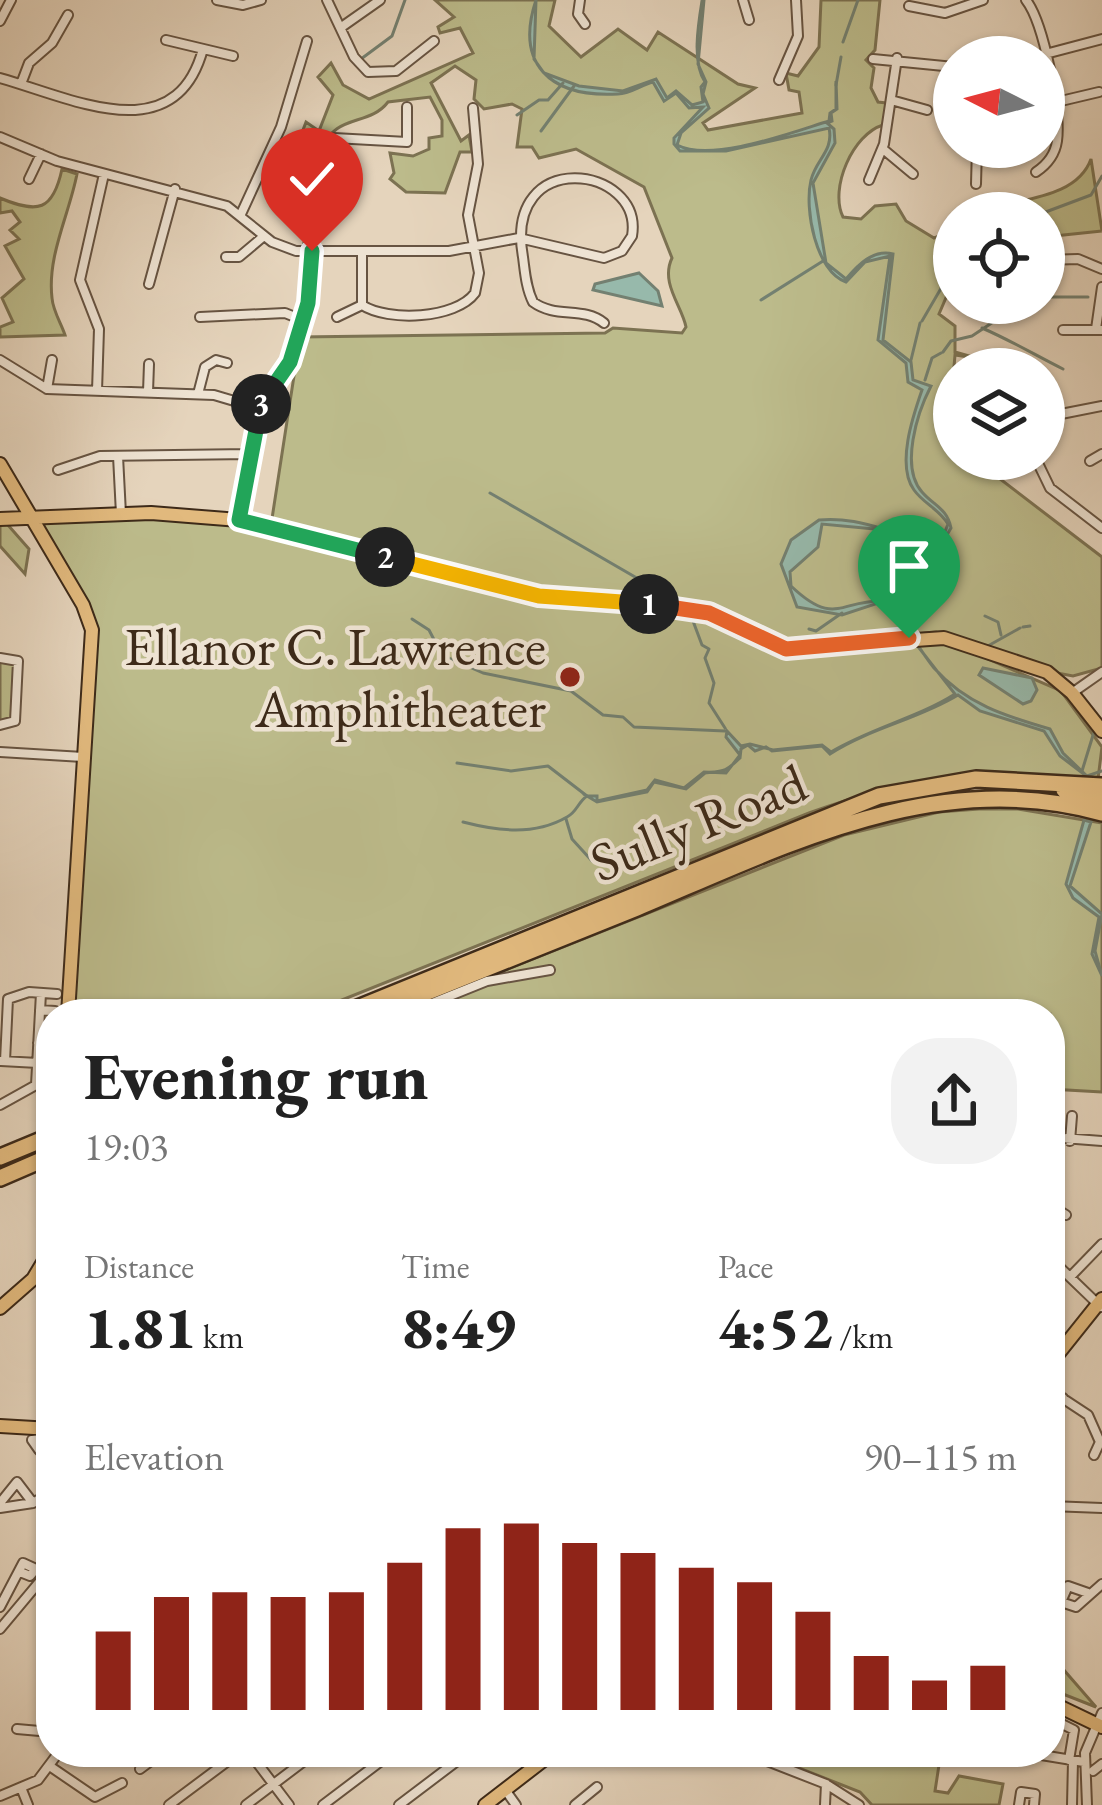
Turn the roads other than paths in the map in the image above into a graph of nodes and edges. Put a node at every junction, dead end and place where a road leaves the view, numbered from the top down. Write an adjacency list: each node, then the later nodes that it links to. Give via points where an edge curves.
1 (10, 0): 14 (street)
2 (218, 0): 3 (street)
3 (261, 0)
4 (327, 0): 16 (street)
5 (380, 0): 16 (street)
6 (580, 0): 15 (street)
7 (743, 0): 13 (street)
8 (796, 0): 29 (street, via 798,36)
9 (983, 0): 11 (street, via 945,13)
10 (1026, 0): 17 (street)
11 (910, 6)
12 (68, 15): 30 (street, via 28,63)
13 (749, 20)
14 (0, 21)
15 (584, 25)
16 (343, 26): 21 (street, via 360,66 376,74 396,71)
17 (1042, 36)
18 (1102, 39): 23 (street)
19 (166, 40): 22 (street)
20 (308, 40): 49 (street)
21 (434, 41)
22 (203, 49): 24 (street); 30 (street, via 186,88 151,110 118,110)
23 (1065, 49)
24 (233, 56)
25 (897, 58): 26 (street); 27 (street); 32 (street)
26 (873, 59)
27 (933, 64)
28 (0, 78): 30 (street)
29 (778, 80)
30 (21, 84)
31 (1100, 92): 33 (street)
32 (891, 100): 36 (street); 38 (street)
33 (1065, 100)
34 (407, 107): 53 (street, via 406,142 334,138 327,146)
35 (473, 108): 52 (street)
36 (927, 110)
37 (0, 137): 39 (street)
38 (883, 148): 43 (street); 46 (street)
39 (41, 154): 44 (street); 45 (street)
40 (976, 168): 47 (street)
41 (1039, 168): 42 (street)
42 (1036, 172)
43 (913, 174)
44 (104, 175): 48 (street); 72 (street, via 80,280 99,329)
45 (29, 179)
46 (869, 180)
47 (976, 184)
48 (175, 189): 49 (street); 58 (street)
49 (241, 214): 50 (street)
50 (264, 236): 53 (street); 55 (street, via 239,257)
51 (519, 238): 51 (street, via 604,258 628,245 634,223 621,197 568,176 538,189); 52 (street); 64 (street, via 533,302)
52 (474, 248): 54 (street); 60 (street, via 478,287 461,308 374,313)
53 (308, 251): 54 (street); 63 (street, via 310,293)
54 (362, 251): 60 (street)
55 (226, 256)
56 (1065, 259): 57 (street)
57 (1102, 268)
58 (149, 284)
59 (1102, 287): 66 (street)
60 (362, 305): 62 (street)
61 (200, 317): 63 (street)
62 (338, 317)
63 (300, 319): 76 (street, via 286,369)
64 (604, 323)
65 (1063, 330): 66 (street)
66 (1099, 330)
67 (52, 360): 71 (street)
68 (0, 361): 71 (street)
69 (227, 363): 74 (street, via 205,367)
70 (149, 364): 73 (street)
71 (47, 389): 72 (street)
72 (97, 391): 73 (street)
73 (148, 392): 74 (street)
74 (198, 394): 76 (street)
75 (1102, 406): 77 (street)
76 (258, 408): 78 (street)
77 (1065, 414)
78 (249, 454): 80 (street); 88 (street)
79 (1102, 454): 81 (street)
80 (118, 455): 83 (street); 85 (street)
81 (1090, 461)
82 (0, 464): 86 (main road)
83 (58, 470)
84 (1046, 480): 89 (street)
85 (121, 514): 86 (main road); 88 (main road)
86 (33, 518): 87 (main road); 96 (main road, via 91,624)
87 (0, 519)
88 (239, 520): 92 (main road, via 539,596 698,610 786,649 945,638 1029,664)
89 (1102, 528)
90 (0, 658): 93 (street, via 19,661 15,721)
91 (1102, 672): 92 (street)
92 (1072, 693): 94 (main road)
93 (0, 725)
94 (1102, 731)
95 (0, 752): 96 (street)
96 (83, 758): 104 (main road)
97 (990, 779): 98 (highway, Sully Road); 99 (highway); 105 (highway, Sully Road, via 907,789 828,813)
98 (1102, 786)
99 (1099, 809): 106 (highway, Sully Road, via 961,799 849,822)
100 (550, 970): 107 (street)
101 (41, 993): 102 (street); 103 (street); 108 (street, via 8,999)
102 (57, 994)
103 (41, 999)
104 (63, 999)
105 (379, 999)
106 (410, 999)
107 (440, 999)
108 (2, 1061): 109 (street)
109 (36, 1063)
110 (36, 1080): 111 (street)
111 (22, 1096): 112 (street); 113 (street)
112 (0, 1105)
113 (28, 1111)
114 (1072, 1116): 117 (street)
115 (36, 1137): 119 (highway)
116 (1065, 1140): 117 (street)
117 (1070, 1141): 118 (street)
118 (1102, 1141)
119 (0, 1152)
120 (36, 1152): 122 (highway)
121 (36, 1162): 123 (highway)
122 (0, 1167)
123 (0, 1178)
124 (1102, 1244): 127 (street)
125 (1065, 1272): 127 (street)
126 (36, 1274): 129 (main road)
127 (1070, 1277): 128 (street)
128 (1100, 1304): 130 (main road)
129 (0, 1308)
130 (1065, 1346)
131 (1065, 1400): 134 (street, via 1095,1426)
132 (0, 1423): 133 (main road)
133 (36, 1429)
134 (1094, 1455)
135 (36, 1501): 136 (street)
136 (33, 1503): 137 (street); 137 (street, via 17,1482)
137 (0, 1506)
138 (1065, 1507): 139 (street)
139 (1102, 1508)
140 (20, 1572): 144 (street)
141 (1102, 1585): 143 (street)
142 (36, 1586): 145 (street)
143 (1088, 1593)
144 (2, 1602): 145 (street)
145 (15, 1610): 146 (street)
146 (0, 1630)
147 (1065, 1705): 148 (main road)
148 (1100, 1720): 153 (street)
149 (1065, 1726): 153 (street, via 1074,1730)
150 (17, 1729): 151 (street)
151 (36, 1731)
152 (1065, 1759): 153 (street)
153 (1075, 1761): 186 (street); 187 (street)
154 (1102, 1764): 165 (street)
155 (51, 1767): 166 (street, via 95,1797); 170 (street)
156 (143, 1767): 164 (street)
157 (223, 1767): 175 (street)
158 (257, 1767): 168 (street)
159 (296, 1767): 168 (street)
160 (373, 1767): 178 (street)
161 (449, 1767): 179 (street)
162 (535, 1767): 171 (main road)
163 (790, 1767): 167 (street)
164 (140, 1769)
165 (1093, 1771)
166 (122, 1783)
167 (826, 1784): 182 (street); 183 (street)
168 (273, 1785): 176 (street); 177 (street)
169 (597, 1787): 173 (street)
170 (22, 1790): 172 (street); 174 (street)
171 (505, 1790): 180 (main road); 181 (street)
172 (0, 1796)
173 (578, 1804)
174 (28, 1805)
175 (170, 1805)
176 (246, 1805)
177 (289, 1805)
178 (322, 1805)
179 (399, 1805)
180 (485, 1805)
181 (516, 1805)
182 (825, 1805)
183 (859, 1805)
184 (1019, 1805): 185 (street, via 1022,1792 1034,1794)
185 (1034, 1805)
186 (1072, 1805)
187 (1087, 1805)

